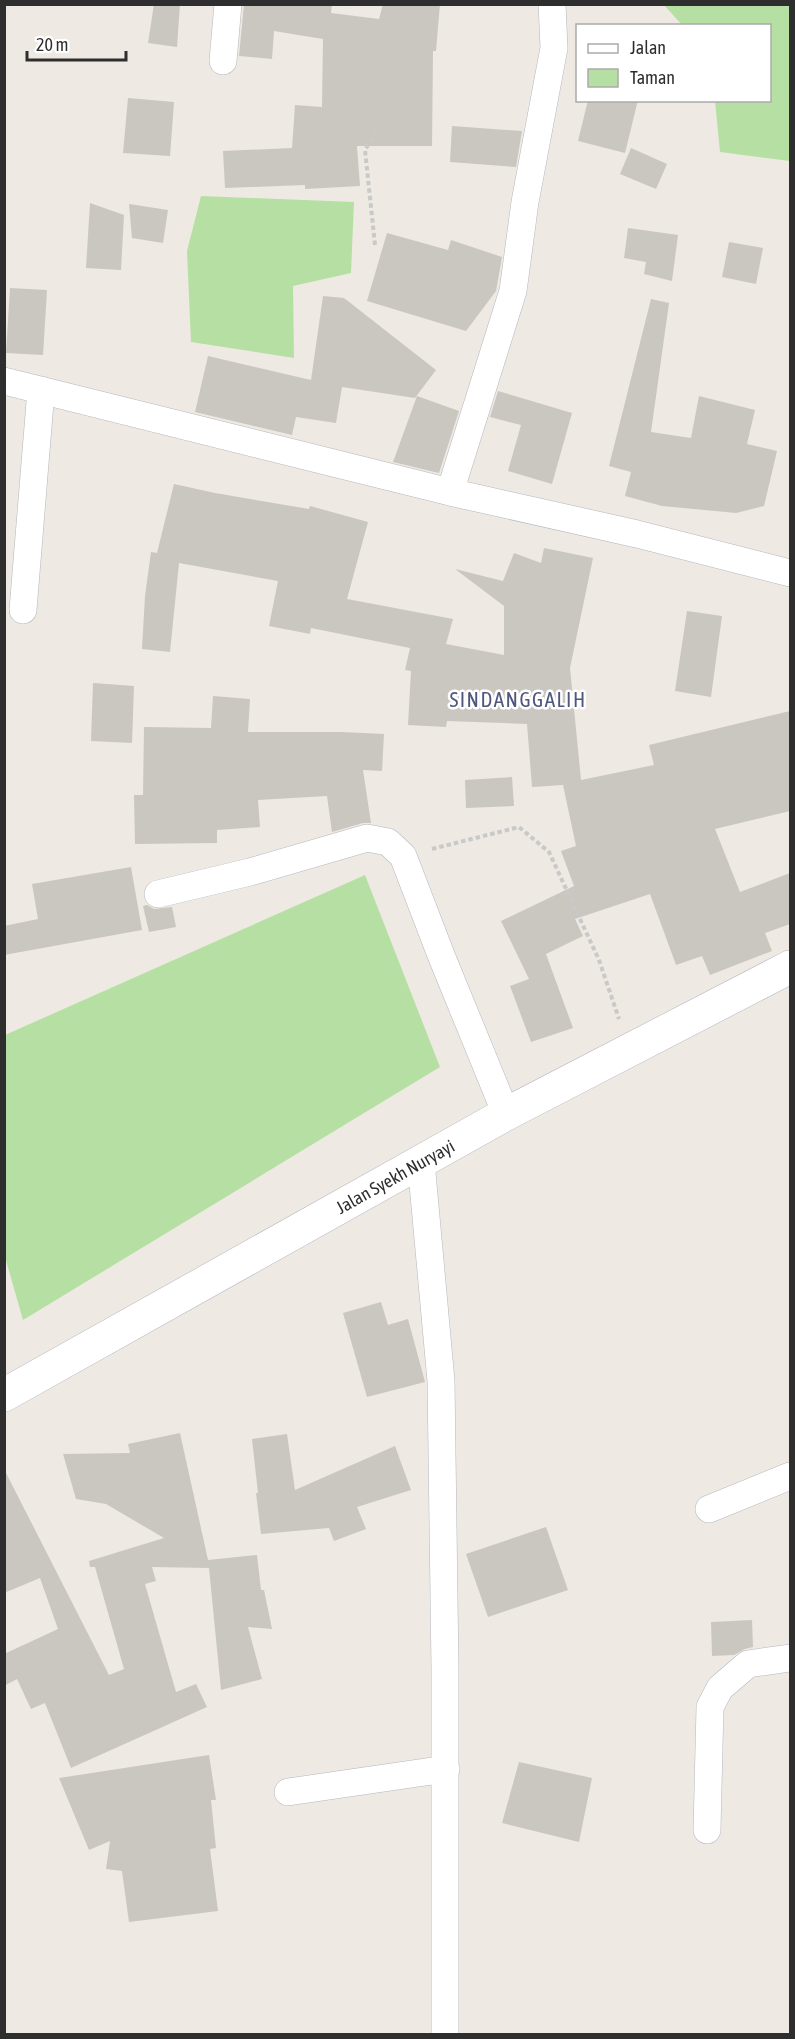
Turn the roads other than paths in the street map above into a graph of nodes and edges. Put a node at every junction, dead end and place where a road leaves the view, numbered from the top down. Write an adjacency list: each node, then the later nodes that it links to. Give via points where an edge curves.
1 (228, 4): 3 (street)
2 (552, 4): 6 (street, via 554,48 513,291)
3 (223, 61)
4 (4, 381): 5 (street)
5 (41, 390): 6 (street); 8 (street)
6 (450, 492): 7 (street)
7 (790, 573)
8 (22, 610)
9 (158, 894): 11 (street, via 367,838 388,842 403,856)
10 (790, 967): 11 (main road, Jalan Syekh Nuryayi)
11 (506, 1114): 12 (main road, Jalan Syekh Nuryayi)
12 (421, 1162): 13 (main road, Jalan Syekh Nuryayi); 17 (street, via 441,1381)
13 (4, 1395)
14 (790, 1476): 15 (street)
15 (709, 1509)
16 (790, 1658): 19 (street, via 748,1664 720,1688 710,1707)
17 (446, 1769): 18 (street); 20 (street)
18 (288, 1792)
19 (707, 1830)
20 (445, 2034)

